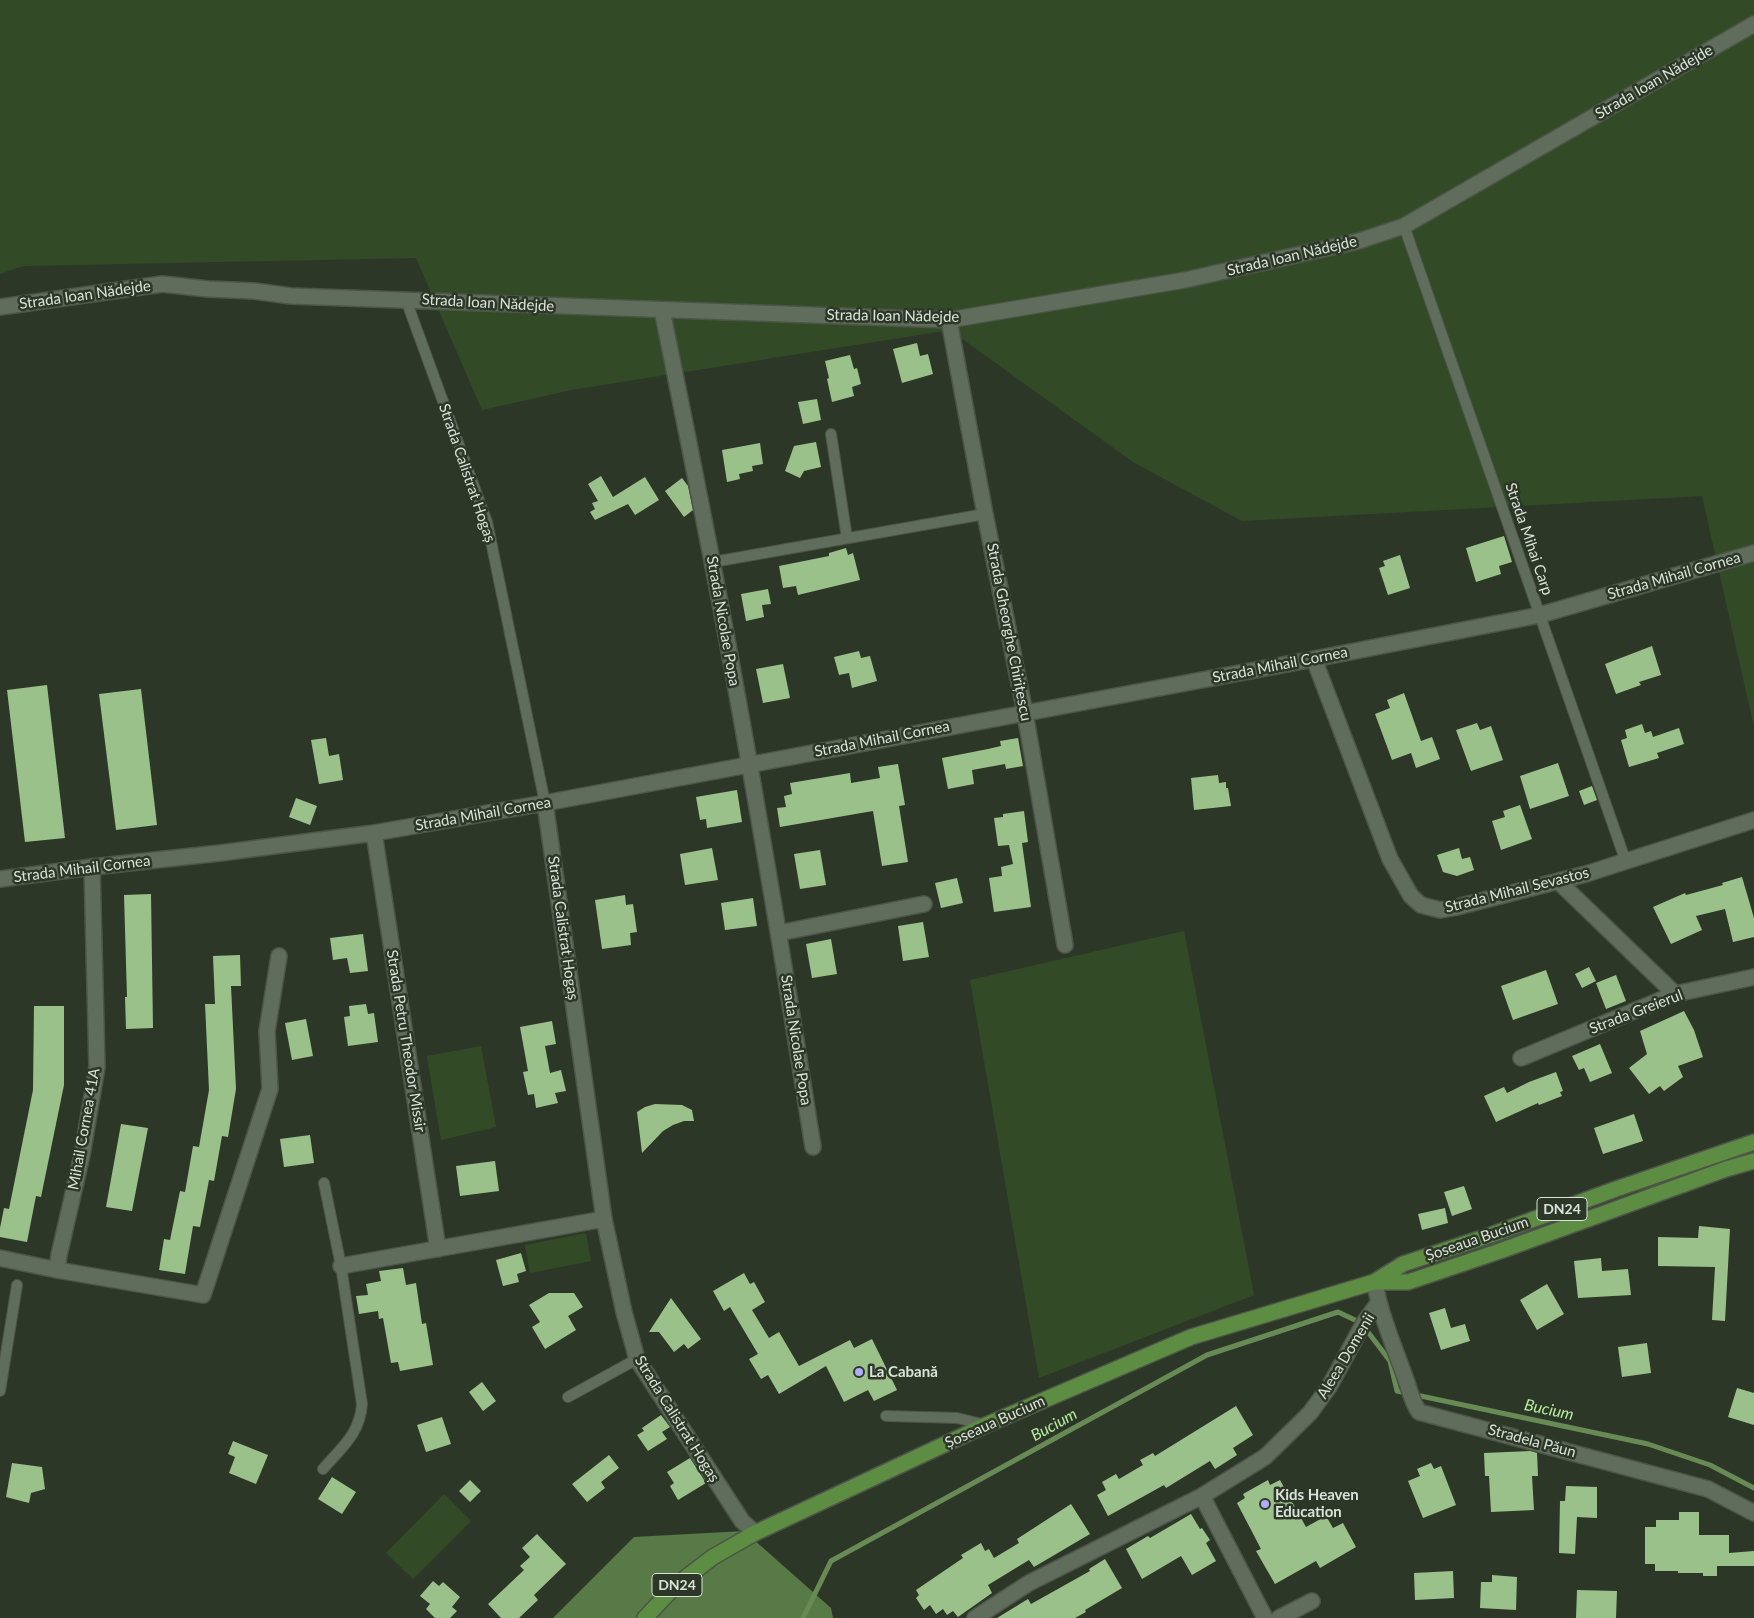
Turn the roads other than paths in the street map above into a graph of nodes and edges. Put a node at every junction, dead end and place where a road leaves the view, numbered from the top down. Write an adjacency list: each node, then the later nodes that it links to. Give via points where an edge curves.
1 (1754, 24): 2 (street, Strada Ioan Nădejde)
2 (1404, 226): 6 (street, Strada Ioan Nădejde, via 1359,241 1185,280); 12 (lane, Strada Mihai Carp)
3 (406, 300): 4 (street, Strada Ioan Nădejde, via 291,296 162,284); 5 (street, Strada Ioan Nădejde); 16 (lane, Strada Calistrat Hogaș, via 487,522)
4 (0, 307)
5 (662, 310): 6 (street, Strada Ioan Nădejde); 11 (street, Strada Nicolae Popa)
6 (949, 320): 8 (street, Strada Gheorghe Chirițescu)
7 (832, 434): 9 (lane)
8 (985, 514): 9 (lane); 14 (street, Strada Gheorghe Chirițescu)
9 (847, 538): 11 (lane)
10 (1754, 553): 12 (street, Strada Mihail Cornea)
11 (713, 562): 15 (street, Strada Nicolae Popa)
12 (1540, 615): 13 (street, Strada Mihail Cornea); 19 (lane, Strada Mihai Carp)
13 (1314, 659): 14 (street, Strada Mihail Cornea); 22 (street, Strada Mihail Sevastos, via 1390,859 1421,905 1440,910)
14 (1025, 713): 15 (street, Strada Mihail Cornea); 25 (street, Strada Gheorghe Chirițescu)
15 (749, 764): 16 (street, Strada Mihail Cornea); 24 (street, Strada Nicolae Popa)
16 (545, 803): 18 (street, Strada Mihail Cornea); 34 (street, Strada Calistrat Hogaș)
17 (1754, 820): 19 (street, Strada Mihail Sevastos)
18 (374, 833): 20 (street, Strada Mihail Cornea); 35 (street, Strada Petru Theodor Missir)
19 (1626, 862): 22 (street, Strada Mihail Sevastos)
20 (92, 866): 21 (street, Strada Mihail Cornea); 38 (street, Mihail Cornea 41A, via 97,1067 82,1154)
21 (0, 879)
22 (1558, 881): 28 (street)
23 (924, 904): 24 (street)
24 (779, 933): 31 (street, Strada Nicolae Popa)
25 (1065, 945)
26 (280, 956): 38 (street, via 267,1031 270,1089 203,1295)
27 (1754, 977): 28 (street, Strada Greierul)
28 (1675, 994): 29 (street, Strada Greierul)
29 (1521, 1058)
30 (1754, 1142): 39 (main road, Șoseaua Bucium / DN24, via 1403,1264)
31 (813, 1147)
32 (1754, 1161): 39 (main road, Șoseaua Bucium / DN24, via 1408,1282)
33 (324, 1183): 37 (lane)
34 (604, 1220): 35 (street); 42 (street, Strada Calistrat Hogaș)
35 (438, 1249): 37 (street)
36 (0, 1258): 38 (street)
37 (341, 1266): 47 (lane, via 361,1418 353,1435)
38 (56, 1270)
39 (1374, 1282): 41 (street, Aleea Domenii); 46 (main road, Șoseaua Bucium / DN24, via 1191,1337)
40 (18, 1285): 43 (lane)
41 (1379, 1302): 48 (street, Aleea Domenii, via 1310,1413 1265,1457); 49 (street, Stradela Păun, via 1413,1403 1419,1412 1708,1489)
42 (637, 1359): 44 (lane); 50 (street, Strada Calistrat Hogaș, via 742,1521)
43 (0, 1391)
44 (568, 1397)
45 (886, 1416): 46 (lane, via 957,1418)
46 (986, 1425): 50 (main road, Șoseaua Bucium / DN24)
47 (323, 1469)
48 (1202, 1496): 53 (street, Aleea Domenii, via 1029,1583); 54 (street)
49 (1754, 1513)
50 (755, 1534): 52 (main road, Șoseaua Bucium / DN24, via 713,1557 675,1586)
51 (1312, 1601): 55 (street)
52 (645, 1618)
53 (975, 1618)
54 (1264, 1618)
55 (1279, 1618)

